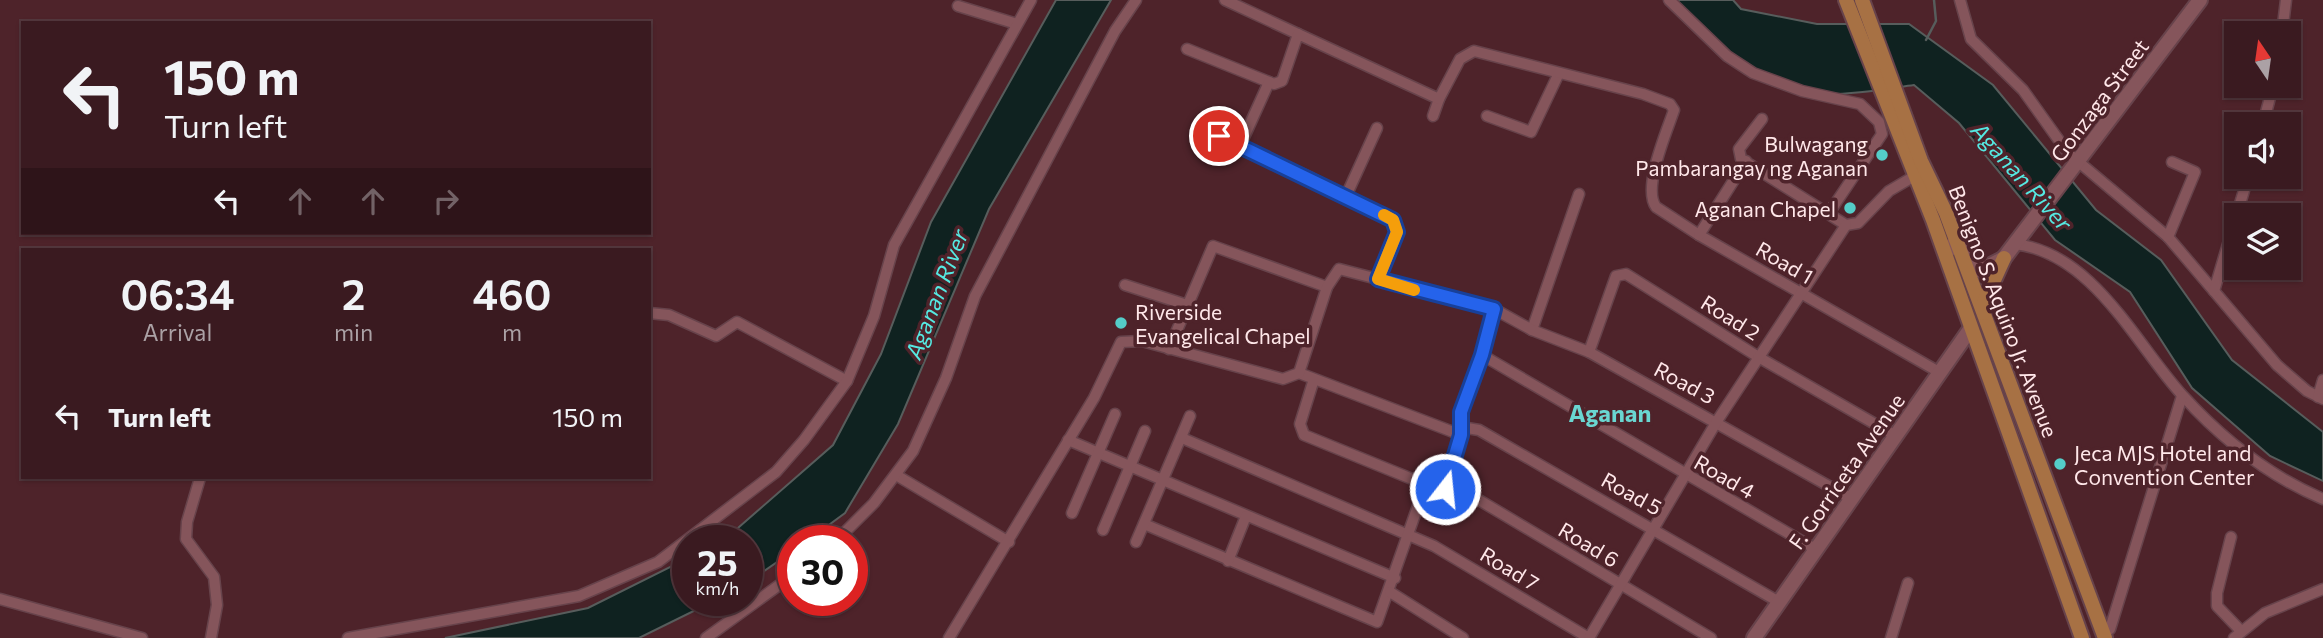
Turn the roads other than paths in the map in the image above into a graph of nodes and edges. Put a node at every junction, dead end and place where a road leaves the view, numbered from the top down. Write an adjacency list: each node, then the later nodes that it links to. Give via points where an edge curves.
1 (1031, 0): 12 (street)
2 (1136, 0): 73 (street, via 1115,31 975,296 930,416 914,451)
3 (1225, 0): 13 (street)
4 (1669, 0): 32 (street, via 1727,56 1753,73 1802,91 1860,104 1879,122 1882,134)
5 (1846, 0): 18 (main road, Benigno S. Aquino Jr. Avenue)
6 (1862, 0): 18 (main road, Benigno S. Aquino Jr. Avenue)
7 (1960, 0): 26 (street, via 1971,39 2023,90)
8 (2200, 0): 26 (main road, Gonzaga Street)
9 (2286, 0): 11 (street)
10 (958, 6): 12 (street)
11 (2284, 21)
12 (1017, 24): 60 (street, via 894,245 874,316)
13 (1298, 34): 16 (street, via 1282,81); 17 (street)
14 (1187, 48): 16 (street)
15 (1559, 73): 17 (street, via 1474,51 1460,59); 20 (street, via 1531,132); 34 (street, Road 1, via 1619,86 1670,104 1674,110 1657,160 1652,202)
16 (1269, 82): 24 (street)
17 (1439, 99): 19 (street)
18 (1896, 113): 28 (main road, Benigno S. Aquino Jr. Avenue)
19 (1433, 116)
20 (1487, 116)
21 (1762, 119): 25 (street, via 1739,149)
22 (1377, 128): 31 (street)
23 (1219, 136): 24 (street)
24 (1240, 146): 31 (street)
25 (1746, 161): 32 (street); 34 (street)
26 (2078, 162): 35 (street); 36 (main road, Gonzaga Street)
27 (2172, 162): 35 (street, via 2195,172)
28 (1920, 174): 33 (street, via 1889,191 1858,223); 37 (main road, Benigno S. Aquino Jr. Avenue)
29 (2244, 189): 42 (street)
30 (1579, 194): 49 (street)
31 (1346, 196): 39 (street, via 1387,216 1397,226)
32 (1829, 213): 33 (street)
33 (1846, 225): 43 (street)
34 (1699, 235): 43 (street, Road 1)
35 (2168, 237): 42 (street)
36 (2014, 244): 38 (main road, Gonzaga Street); 61 (street, via 2034,246 2084,278 2125,318)
37 (1952, 248): 38 (main road, via 1973,270 1987,270); 47 (main road, Benigno S. Aquino Jr. Avenue); 48 (main road, Benigno S. Aquino Jr. Avenue)
38 (2004, 258): 47 (main road, via 1984,302)
39 (1378, 279): 41 (street, Road 3, via 1339,270); 45 (street, Road 3)
40 (1125, 285): 44 (street)
41 (1327, 287): 44 (street, via 1213,246); 57 (street)
42 (2214, 291): 62 (street, via 2277,365)
43 (1802, 294): 55 (street); 56 (street, Road 1)
44 (1187, 305): 52 (street)
45 (1494, 309): 49 (street, Road 3); 54 (street)
46 (651, 313): 60 (street, via 716,336 737,322)
47 (1986, 317): 76 (main road, Benigno S. Aquino Jr. Avenue)
48 (1971, 328): 50 (main road, Benigno S. Aquino Jr. Avenue); 51 (main road, F. Gorriceta Avenue)
49 (1532, 330): 53 (street, Road 3)
50 (1977, 345): 51 (main road, via 1969,338); 79 (main road, Benigno S. Aquino Jr. Avenue)
51 (1957, 347): 56 (main road, F. Gorriceta Avenue)
52 (1169, 349): 57 (street, via 1273,379); 70 (street, via 1142,341 1121,342)
53 (1589, 352): 55 (street, Road 2, via 1620,274); 65 (street, Road 3)
54 (1482, 355): 66 (street, via 1461,412); 74 (street, Road 4)
55 (1760, 358): 65 (street); 68 (street, Road 2)
56 (1939, 372): 68 (main road, F. Gorriceta Avenue)
57 (1299, 373): 58 (street, Road 5)
58 (1314, 379): 66 (street, Road 5); 80 (street, via 1300,424 1304,435)
59 (2323, 380): 62 (street)
60 (848, 381): 107 (street, via 776,472 658,562 579,596)
61 (2182, 396): 82 (street, via 2222,435 2282,481); 104 (street, via 2110,629)
62 (2320, 398)
63 (1115, 414): 71 (street)
64 (1190, 416): 69 (street)
65 (1717, 421): 74 (street); 81 (street, Road 3)
66 (1461, 431): 78 (street); 87 (street, Road 5, via 1479,430)
67 (1145, 432): 72 (street)
68 (1896, 436): 81 (main road, F. Gorriceta Avenue)
69 (1182, 438): 77 (street); 89 (street, Road 7)
70 (1068, 440): 71 (street); 91 (street)
71 (1100, 454): 72 (street); 83 (street)
72 (1131, 468): 77 (street); 88 (street)
73 (896, 475): 86 (street); 91 (street)
74 (1685, 476): 87 (street); 93 (street, Road 4)
75 (200, 479): 106 (street, via 186,539 214,577 217,605)
76 (2046, 480): 79 (main road, via 2040,492); 104 (main road, Benigno S. Aquino Jr. Avenue)
77 (1163, 481): 84 (street); 85 (street)
78 (1447, 481): 80 (street, via 1444,492); 97 (street, Road 6)
79 (2027, 485): 115 (main road, Benigno S. Aquino Jr. Avenue)
80 (1425, 486): 89 (street)
81 (1852, 499): 93 (main road, F. Gorriceta Avenue)
82 (2323, 499)
83 (1072, 513)
84 (1246, 516): 94 (street); 95 (street)
85 (1144, 524): 92 (street); 94 (street)
86 (851, 525)
87 (1653, 527): 97 (street); 102 (street, Road 5)
88 (1103, 530)
89 (1409, 536): 95 (street); 111 (street, Road 7, via 1434,546)
90 (2231, 537): 103 (street, via 2217,606)
91 (1009, 542): 109 (street)
92 (1136, 542)
93 (1817, 550): 102 (main road, F. Gorriceta Avenue)
94 (1228, 561): 100 (street, via 1377,622)
95 (1395, 578): 100 (street)
96 (1909, 583): 114 (street)
97 (1620, 585): 111 (street); 112 (street, Road 6)
98 (777, 587): 108 (street)
99 (2323, 589): 103 (street, via 2265,613)
100 (1390, 592): 110 (street)
101 (0, 599): 105 (street)
102 (1779, 603): 113 (main road, F. Gorriceta Avenue)
103 (2238, 635)
104 (2104, 636)
105 (142, 638)
106 (211, 638)
107 (348, 638)
108 (706, 638)
109 (950, 638)
110 (1463, 638)
111 (1589, 638)
112 (1711, 638)
113 (1754, 638)
114 (1891, 638)
115 (2082, 638)

